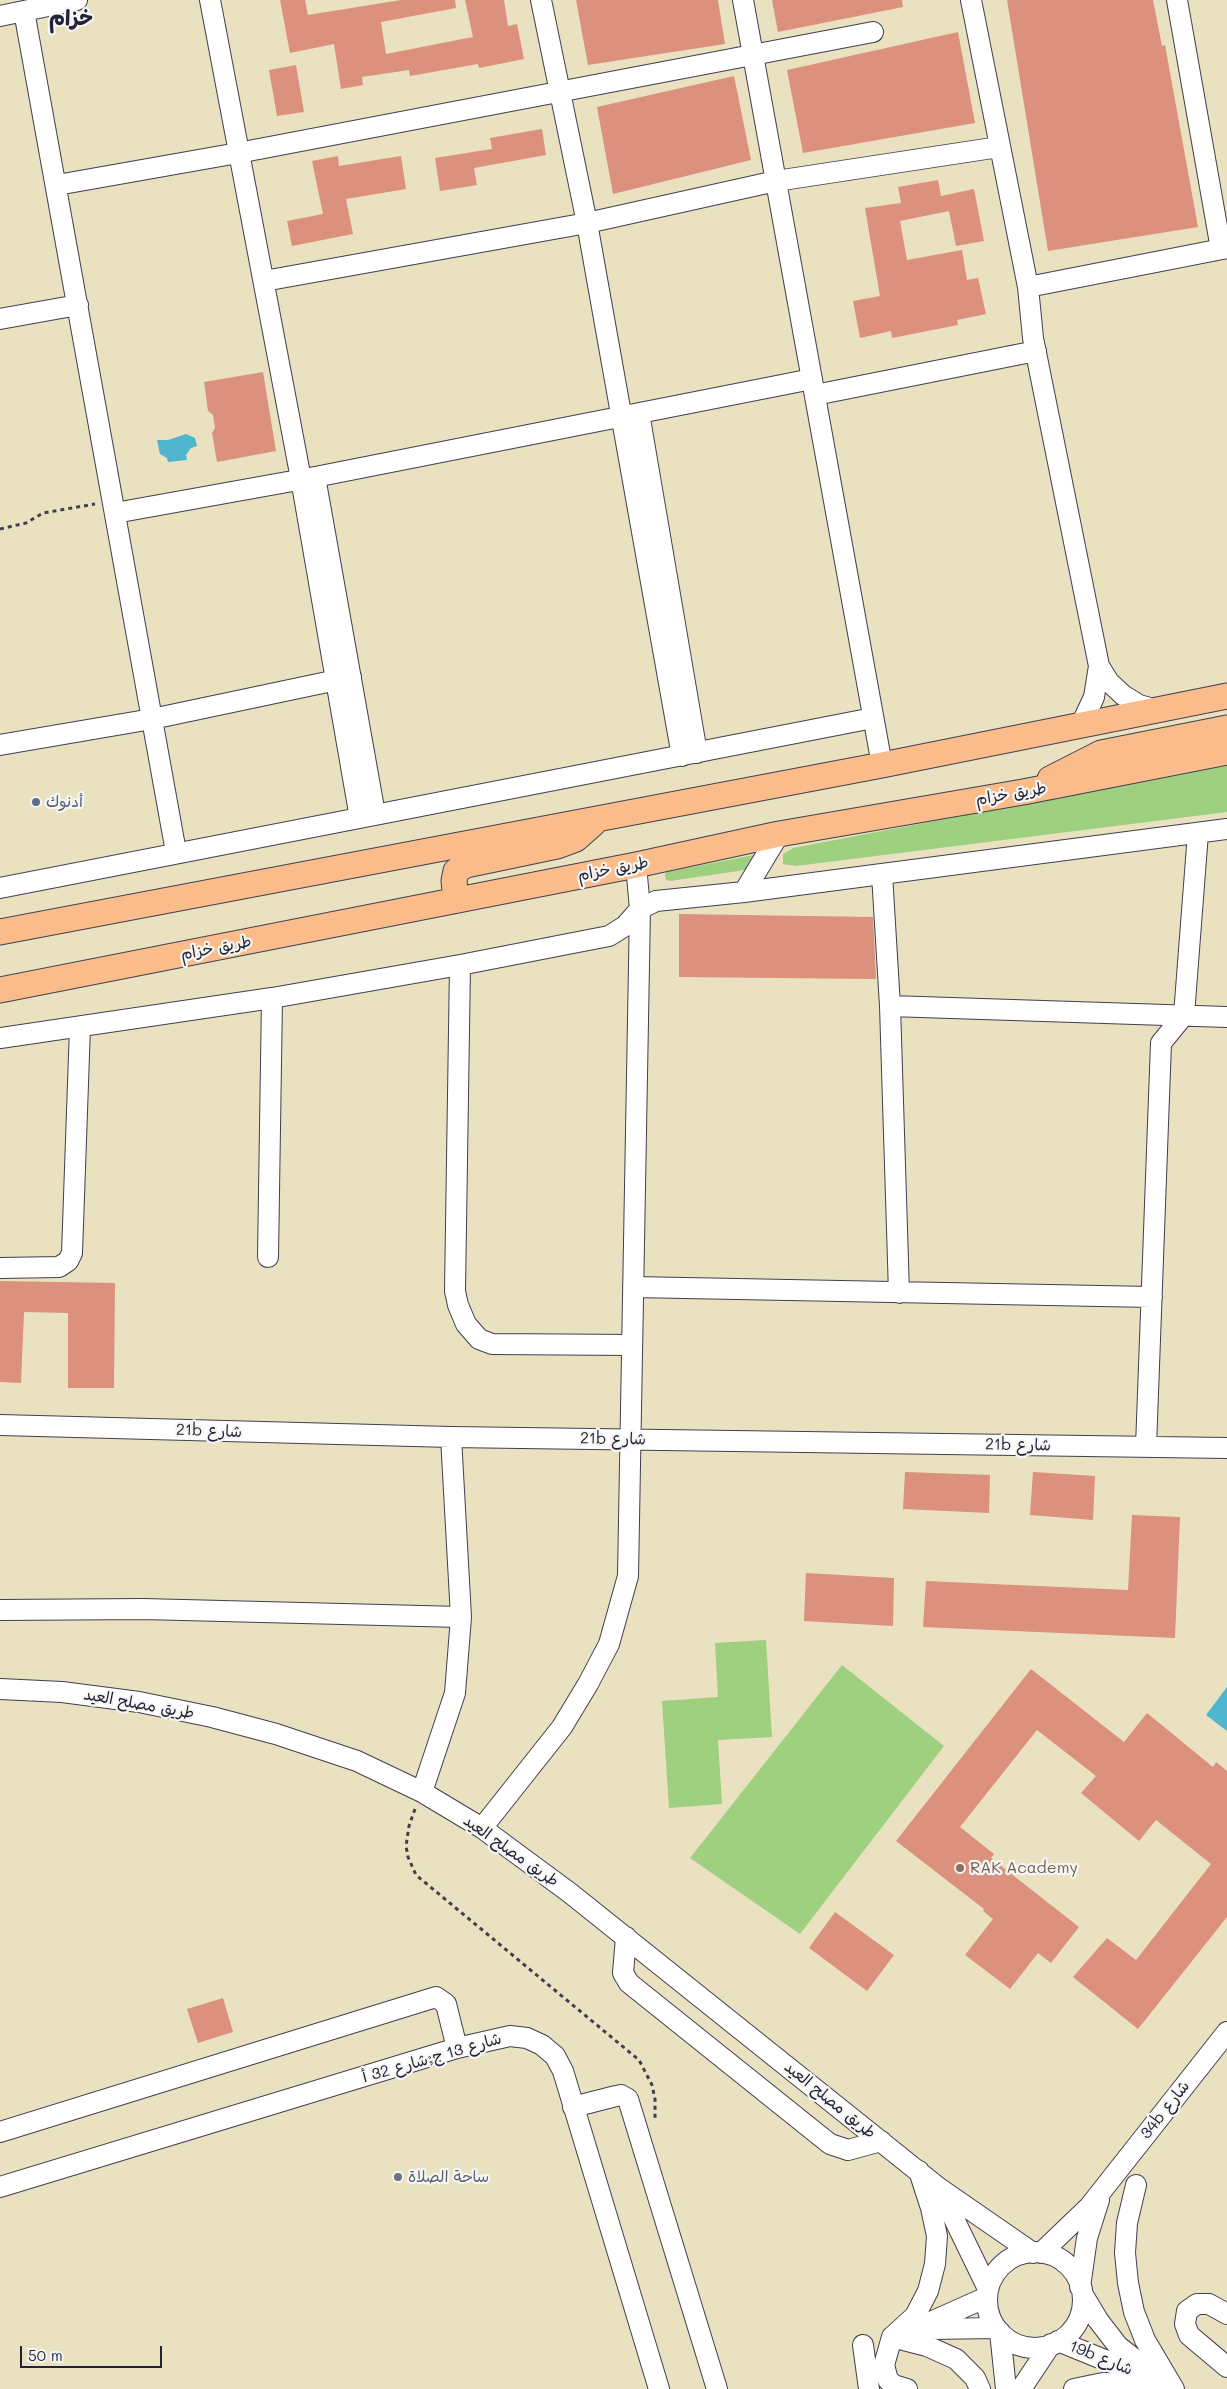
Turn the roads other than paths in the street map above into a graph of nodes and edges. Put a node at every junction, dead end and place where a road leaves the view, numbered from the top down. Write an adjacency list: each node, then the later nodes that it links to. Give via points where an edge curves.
1 (77, 0): 7 (street)
2 (210, 0): 13 (street)
3 (541, 0): 11 (street)
4 (743, 0): 10 (street)
5 (971, 0): 12 (street)
6 (1177, 0): 17 (street)
7 (24, 11): 8 (street); 15 (street)
8 (0, 16)
9 (873, 32): 10 (street)
10 (754, 54): 11 (street); 14 (street)
11 (560, 92): 13 (street); 16 (street)
12 (999, 147): 14 (street); 19 (street)
13 (238, 153): 15 (street); 18 (street)
14 (776, 181): 16 (street); 23 (street)
15 (57, 185): 20 (street)
16 (587, 223): 18 (street); 24 (street)
17 (1224, 249): 19 (street)
18 (264, 281): 25 (street)
19 (1028, 287): 22 (street)
20 (78, 305): 21 (street); 26 (street)
21 (0, 319)
22 (1036, 351): 23 (street); 27 (street)
23 (813, 387): 24 (street); 31 (street)
24 (630, 415): 25 (street); 37 (street)
25 (308, 478): 26 (street); 28 (street)
26 (114, 507): 32 (street)
27 (1099, 666): 30 (street, via 1123,695); 33 (street, via 1094,697)
28 (343, 678): 32 (street); 40 (street)
29 (1227, 696): 30 (main road)
30 (1157, 710): 33 (main road)
31 (873, 718): 37 (street); 38 (street)
32 (152, 719): 35 (street); 45 (street)
33 (1081, 725): 38 (main road)
34 (1227, 728): 39 (main road, via 1101,753)
35 (0, 745)
36 (1227, 752): 39 (main road, طريق خزام)
37 (690, 754): 40 (street)
38 (882, 765): 41 (main road)
39 (1023, 792): 44 (main road, طريق خزام)
40 (368, 816): 45 (street)
41 (601, 818): 50 (main road, via 576,839 556,846 466,865 456,871); 52 (main road)
42 (1227, 829): 43 (street)
43 (1198, 833): 47 (street); 57 (street)
44 (779, 834): 46 (main road, طريق خزام); 49 (street)
45 (176, 852): 48 (street)
46 (636, 865): 50 (main road, طريق خزام); 51 (street)
47 (882, 874): 49 (street); 56 (street)
48 (0, 888)
49 (744, 892): 51 (street, via 656,901)
50 (456, 900): 54 (main road, طريق خزام)
51 (640, 909): 53 (street, via 625,926 609,936); 63 (street)
52 (0, 932)
53 (460, 965): 55 (street); 66 (street, via 455,1291 466,1324 479,1338 492,1344)
54 (0, 990)
55 (272, 998): 59 (street); 61 (street)
56 (890, 1006): 57 (street); 64 (street)
57 (1184, 1015): 58 (street); 65 (street, via 1161,1043)
58 (1227, 1017)
59 (80, 1028): 60 (street); 62 (street, via 72,1253 68,1261 59,1267)
60 (0, 1038)
61 (268, 1257)
62 (0, 1268)
63 (633, 1287): 64 (street); 66 (street)
64 (899, 1292): 65 (street)
65 (1152, 1297): 70 (street)
66 (632, 1345): 69 (street)
67 (0, 1425): 68 (street, 21b شارع)
68 (451, 1438): 69 (street, 21b شارع); 73 (street)
69 (631, 1439): 70 (street, 21b شارع); 76 (street, via 628,1576 608,1644 562,1727)
70 (1146, 1447): 71 (street, 21b شارع)
71 (1227, 1448)
72 (0, 1610): 73 (street, via 143,1609)
73 (461, 1617): 75 (street, via 455,1693)
74 (0, 1689): 75 (street, طريق مصلح العيد, via 62,1692 139,1702 212,1717 357,1761)
75 (422, 1792): 76 (street, طريق مصلح العيد)
76 (482, 1828): 77 (street, طريق مصلح العيد)
77 (626, 1937): 82 (street, طريق مصلح العيد); 82 (street, via 623,1972 629,1983 822,2138 836,2148 848,2150)
78 (1227, 2032): 87 (street, 34b شارع)
79 (457, 2048): 80 (street, شارع 13 ج;شارع 32 أ, via 510,2036 527,2038 542,2045 555,2056 563,2071); 81 (street, via 446,2004 436,1997); 85 (street, شارع 13 ج;شارع 32 أ)
80 (573, 2107): 97 (street, شارع 13 ج;شارع 32 أ); 98 (street, via 616,2096 625,2097 630,2103)
81 (0, 2132)
82 (881, 2141): 83 (street, طريق مصلح العيد)
83 (919, 2172): 86 (street, طريق مصلح العيد); 93 (street, via 936,2236 935,2264 928,2291 915,2316)
84 (1136, 2185): 106 (street, via 1127,2223 1128,2283 1144,2340)
85 (0, 2187)
86 (939, 2188): 88 (street, طريق مصلح العيد); 90 (street, طريق مصلح العيد)
87 (1104, 2189): 88 (street, 34b شارع, via 1073,2224); 89 (street, 34b شارع, via 1087,2238)
88 (1037, 2253): 89 (street, via 1060,2260 1070,2268); 90 (street, via 1010,2259 992,2278)
89 (1082, 2291): 94 (street, via 1078,2320 1069,2333); 106 (street, 19b شارع, via 1118,2346)
90 (988, 2293): 92 (street, via 988,2312); 93 (street)
91 (1227, 2314): 96 (street, via 1209,2304 1197,2304 1187,2311 1185,2324 1189,2335)
92 (998, 2330): 93 (street, via 929,2329); 94 (street, via 1014,2343 1025,2346); 102 (street)
93 (892, 2337): 100 (street, via 884,2365 885,2373 894,2385); 101 (street, via 927,2346 956,2359 975,2378)
94 (1055, 2342): 103 (street); 106 (street, 19b شارع, via 1116,2363)
95 (863, 2345): 99 (street)
96 (1227, 2367)
97 (659, 2389)
98 (717, 2389)
99 (869, 2389)
100 (907, 2389)
101 (980, 2389)
102 (1006, 2389)
103 (1021, 2389)
104 (1074, 2389): 105 (street, via 1103,2382)
105 (1162, 2389)
106 (1172, 2389)

